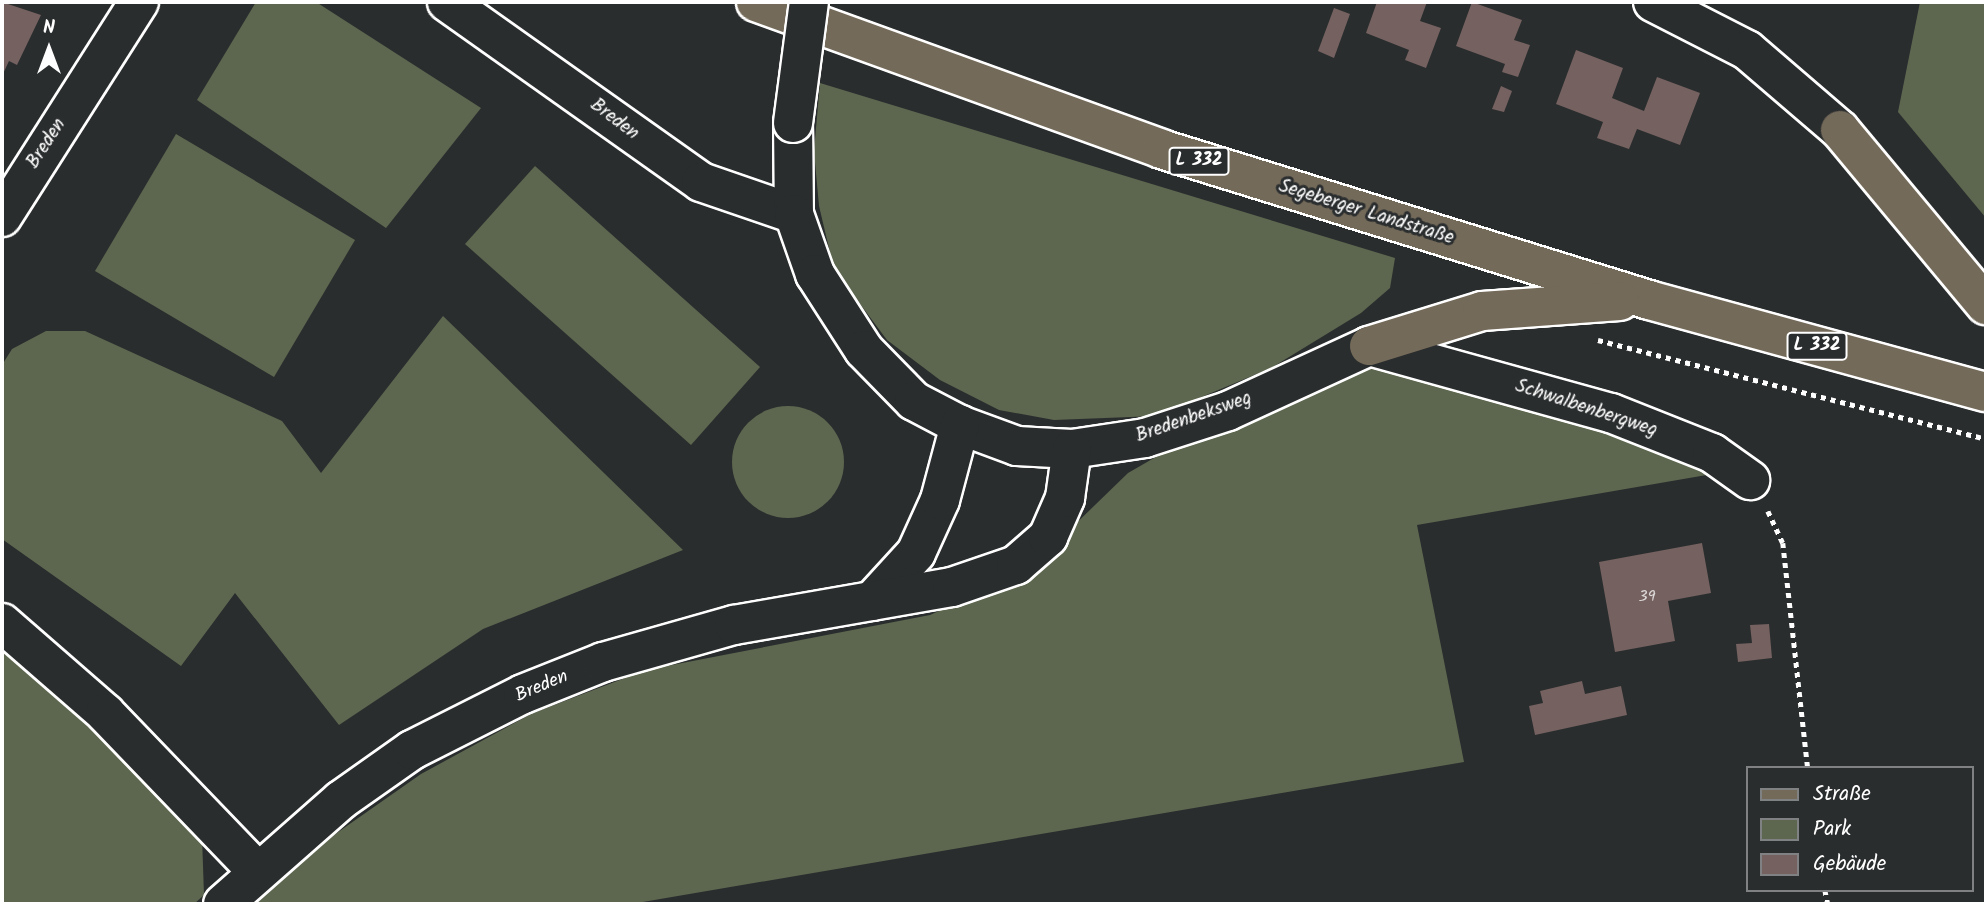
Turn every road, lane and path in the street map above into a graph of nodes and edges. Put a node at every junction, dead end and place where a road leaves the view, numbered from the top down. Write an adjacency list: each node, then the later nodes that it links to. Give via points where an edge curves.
1 (139, 2): 8 (street, Breden)
2 (447, 2): 7 (street, Breden, via 701,182)
3 (756, 2): 9 (main road, Segeberger Landstraße / L 332, via 1161,149)
4 (809, 2): 7 (street, Bredenbeksweg, bridge, via 793,123)
5 (1653, 2): 6 (street, via 1746,50)
6 (1840, 130): 10 (main road)
7 (794, 215): 14 (street, Bredenbeksweg, via 815,274 864,350 914,401)
8 (2, 217)
9 (1648, 300): 12 (main road, via 1482,311); 13 (main road, Segeberger Landstraße / L 332)
10 (1986, 305)
11 (1588, 338): 15 (path)
12 (1369, 346): 16 (street, Bredenbeksweg, via 1228,411 1145,438); 17 (street, Schwalbenbergweg, via 1611,413 1712,453)
13 (1986, 392)
14 (960, 425): 16 (street, Bredenbeksweg, via 1017,446); 18 (street, via 940,500 916,553)
15 (1986, 439)
16 (1072, 449): 18 (street, Breden, via 1065,498 1048,537 1016,565 952,587)
17 (1749, 480): 20 (path, via 1783,544)
18 (872, 601): 21 (street, Breden, via 734,625 603,662 523,694 412,750 341,800)
19 (2, 623): 21 (street, via 106,713)
20 (1808, 766)
21 (258, 872): 22 (street, Breden)
22 (223, 904)

